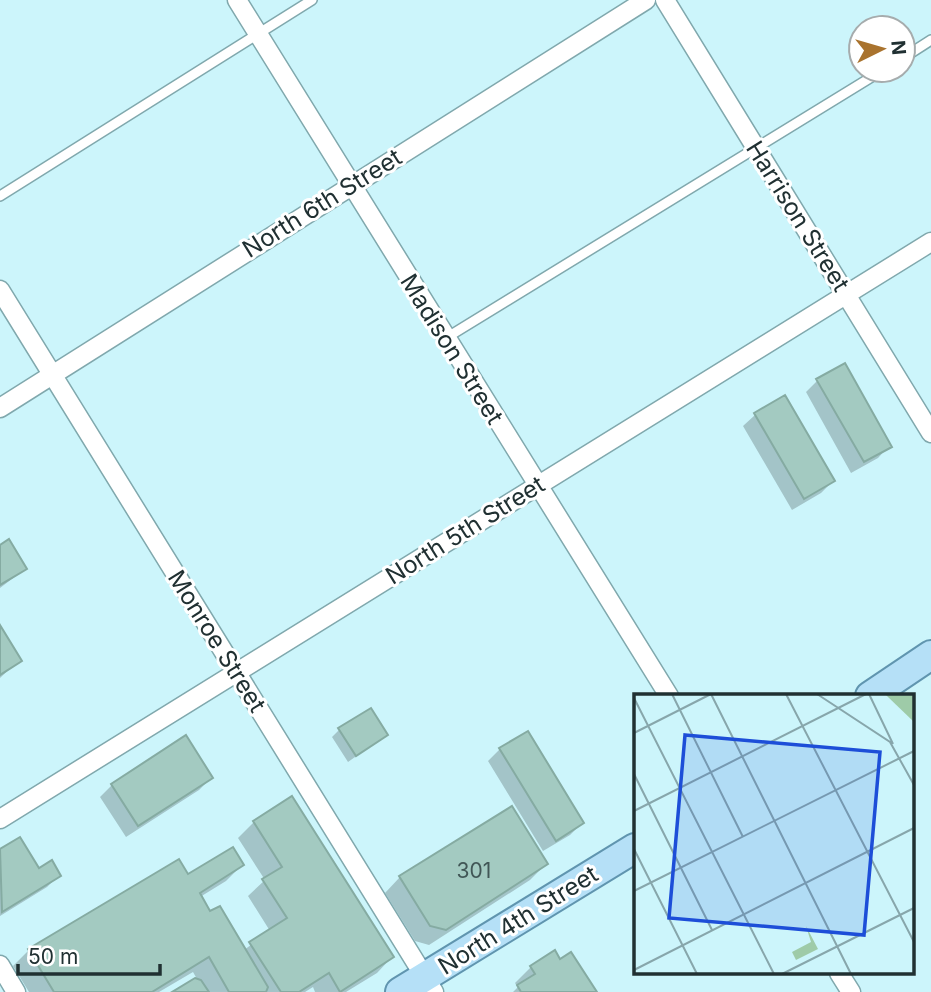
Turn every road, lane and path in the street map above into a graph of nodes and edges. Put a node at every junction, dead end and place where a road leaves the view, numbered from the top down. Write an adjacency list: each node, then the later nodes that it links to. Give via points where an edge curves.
1 (237, 0): 5 (street, Madison Street)
2 (312, 0): 5 (lane)
3 (646, 0): 8 (street, North 6th Street)
4 (665, 0): 7 (street, Harrison Street)
5 (258, 33): 8 (street, Madison Street); 9 (lane)
6 (860, 84): 7 (lane)
7 (756, 149): 12 (street, Harrison Street); 13 (lane)
8 (351, 184): 13 (street, Madison Street); 14 (street, North 6th Street)
9 (0, 196)
10 (931, 242): 12 (street, North 5th Street)
11 (0, 290): 14 (street, Monroe Street)
12 (846, 293): 16 (street, Harrison Street); 17 (street, North 5th Street)
13 (446, 339): 17 (street, Madison Street)
14 (52, 375): 15 (street, North 6th Street); 19 (street, Monroe Street)
15 (0, 408)
16 (931, 433)
17 (537, 485): 19 (street, North 5th Street); 20 (street, Madison Street)
18 (931, 656): 21 (main road)
19 (236, 672): 22 (street, North 5th Street); 26 (street, Monroe Street)
20 (668, 694)
21 (873, 694)
22 (0, 819)
23 (634, 849): 26 (main road, North 4th Street)
24 (0, 965): 27 (street)
25 (840, 974): 29 (street)
26 (430, 984): 28 (main road, North 4th Street)
27 (16, 992)
28 (400, 992)
29 (851, 992)

